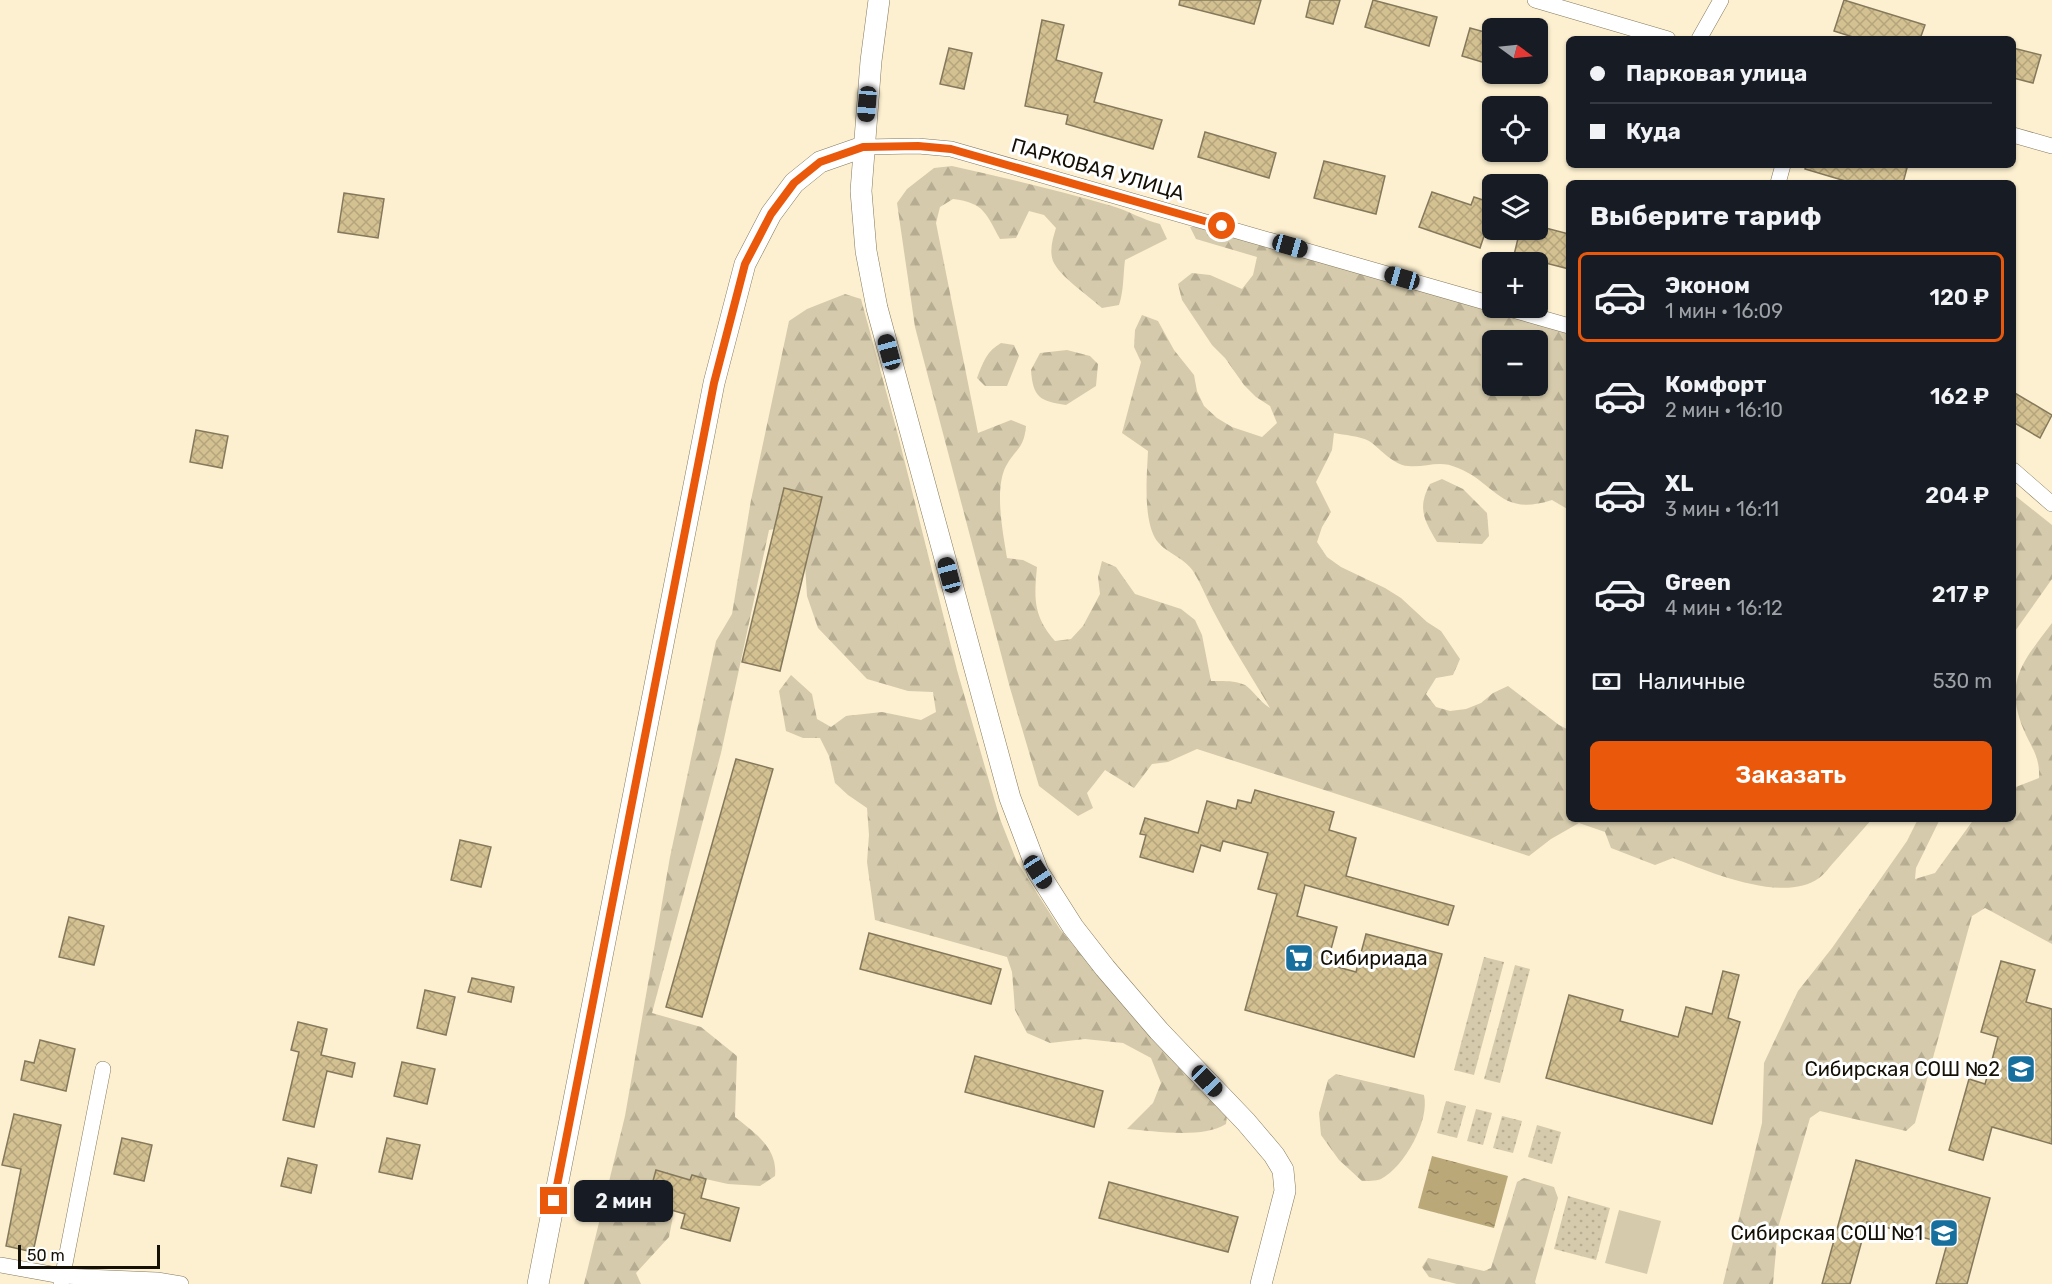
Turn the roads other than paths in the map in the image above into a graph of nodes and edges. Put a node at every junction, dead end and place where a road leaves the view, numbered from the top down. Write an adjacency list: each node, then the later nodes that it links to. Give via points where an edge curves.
1 (879, 0): 8 (street)
2 (1535, 0): 4 (street)
3 (1721, 0): 5 (street)
4 (1658, 36)
5 (1701, 36)
6 (2016, 136): 7 (street)
7 (2052, 146)
8 (863, 147): 9 (street, ПАРКОВАЯ УЛИЦА, via 951,149); 18 (street, via 820,162 794,183 771,214 745,264 714,383); 19 (street, via 861,191 866,251 877,308 1010,798 1038,872 1073,927 1159,1031 1246,1122 1283,1170 1285,1191)
9 (1482, 301)
10 (1541, 318): 11 (street)
11 (1566, 325)
12 (2016, 473): 13 (street)
13 (2052, 504)
14 (103, 1069): 16 (street)
15 (0, 1265): 16 (street)
16 (62, 1280): 17 (street, via 157,1280)
17 (181, 1284)
18 (538, 1284)
19 (1261, 1284)

